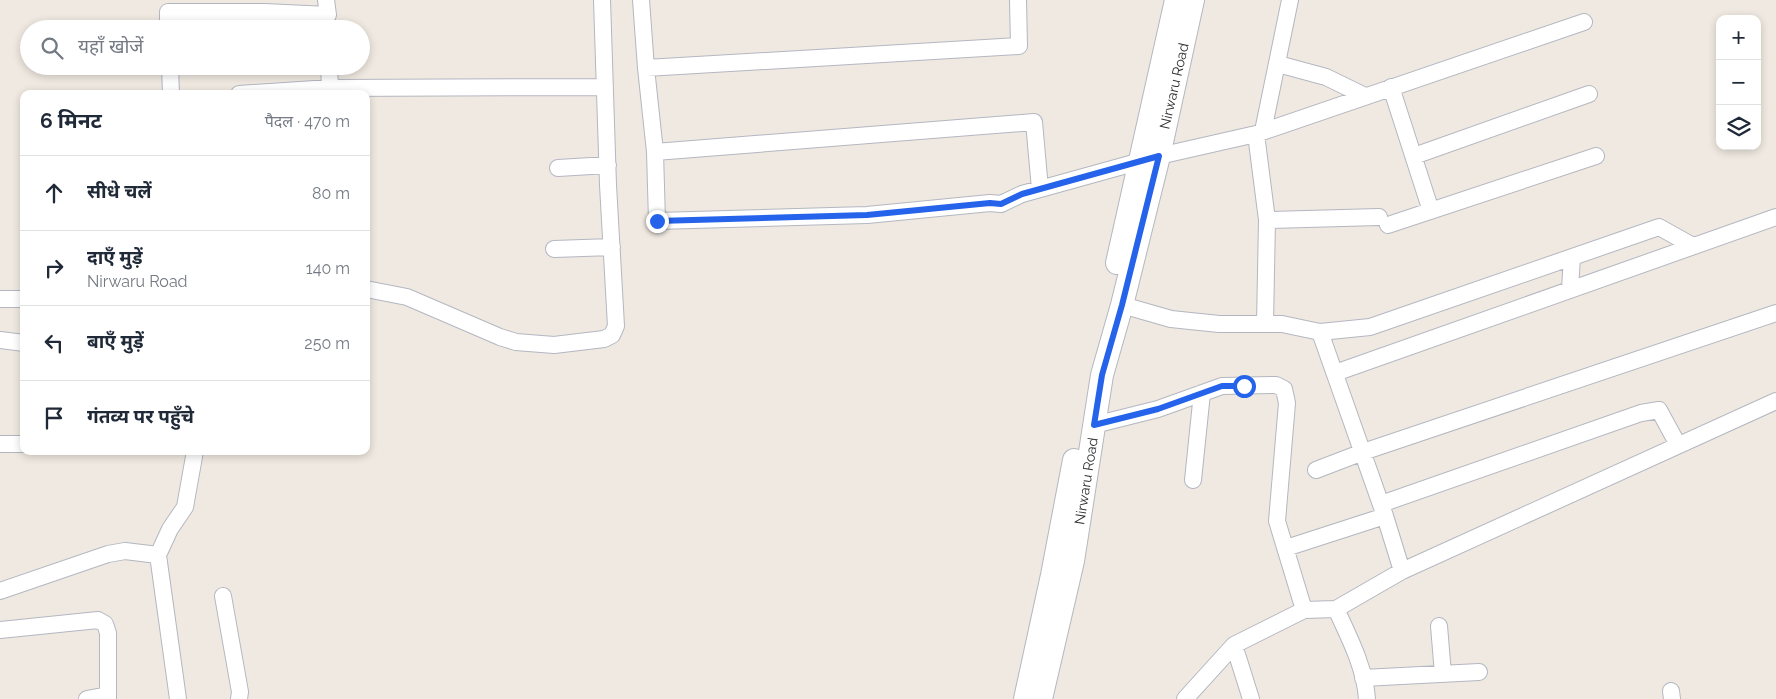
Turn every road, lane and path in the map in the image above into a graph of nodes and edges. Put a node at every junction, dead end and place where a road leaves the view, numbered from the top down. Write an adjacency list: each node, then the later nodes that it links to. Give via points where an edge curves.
1 (602, 0): 15 (street)
2 (642, 0): 12 (street)
3 (1018, 0): 12 (street, via 1020,46)
4 (1176, 0): 26 (street, Nirwaru Road)
5 (1193, 0): 26 (street, Nirwaru Road)
6 (1290, 0): 11 (street)
7 (167, 6): 8 (street); 9 (street)
8 (327, 14)
9 (168, 20)
10 (1584, 22): 16 (street)
11 (1278, 64): 21 (street, via 1326,76); 22 (street)
12 (646, 68): 23 (street)
13 (170, 75): 18 (street)
14 (329, 75): 17 (street)
15 (605, 87): 17 (street); 27 (street)
16 (1391, 87): 21 (street); 24 (street)
17 (330, 88): 19 (street)
18 (171, 90)
19 (300, 90)
20 (1589, 94): 24 (street)
21 (1365, 96): 22 (street)
22 (1260, 133): 26 (street); 32 (street)
23 (655, 152): 29 (street, via 1034,122); 29 (street, via 657,221 867,215 1001,204)
24 (1414, 156): 30 (street)
25 (1596, 156): 30 (street)
26 (1149, 159): 29 (street); 41 (street, Nirwaru Road); 76 (street, Nirwaru Road, via 1081,426)
27 (608, 165): 28 (street); 34 (street)
28 (558, 168)
29 (1040, 189)
30 (1431, 211): 32 (street, via 1384,221)
31 (1776, 216): 33 (street)
32 (1267, 220): 43 (street)
33 (1693, 246): 36 (street, via 1659,227); 37 (street)
34 (612, 247): 35 (street); 38 (street, via 616,326 612,335 604,339 554,345 516,342 407,297)
35 (554, 250)
36 (1572, 257): 37 (street); 44 (street, via 1370,327)
37 (1570, 289): 47 (street)
38 (370, 290)
39 (0, 299): 40 (street)
40 (20, 299)
41 (1122, 305): 43 (street, via 1171,319); 50 (street, Nirwaru Road, via 1102,375)
42 (1776, 313): 54 (street)
43 (1265, 324): 44 (street)
44 (1320, 332): 47 (street)
45 (0, 340): 46 (street)
46 (20, 342)
47 (1335, 373): 54 (street)
48 (1202, 393): 50 (street, via 1158,409); 57 (street); 59 (street, via 1222,386 1276,385 1284,389 1287,403 1277,522)
49 (1776, 401): 53 (street)
50 (1094, 425): 77 (street, Nirwaru Road, via 1073,561)
51 (0, 444): 52 (street)
52 (20, 444)
53 (1678, 445): 58 (street, via 1659,410 1641,413); 61 (street)
54 (1363, 452): 56 (street); 58 (street)
55 (194, 455): 60 (street, via 185,507)
56 (1316, 470)
57 (1193, 480)
58 (1383, 510): 59 (street); 61 (street)
59 (1286, 548): 65 (street)
60 (158, 555): 62 (street, via 108,554); 74 (street)
61 (1402, 571): 64 (street)
62 (0, 591)
63 (223, 596): 75 (street)
64 (1336, 609): 65 (street); 71 (street)
65 (1304, 610): 68 (street)
66 (1439, 626): 70 (street)
67 (0, 630): 72 (street, via 98,620 105,624 108,633)
68 (1234, 645): 78 (street); 79 (street)
69 (1479, 672): 70 (street)
70 (1443, 674): 71 (street)
71 (1364, 678): 80 (street)
72 (108, 697): 73 (street)
73 (87, 699)
74 (178, 699)
75 (239, 699)
76 (1025, 699)
77 (1041, 699)
78 (1184, 699)
79 (1251, 699)
80 (1367, 699)

